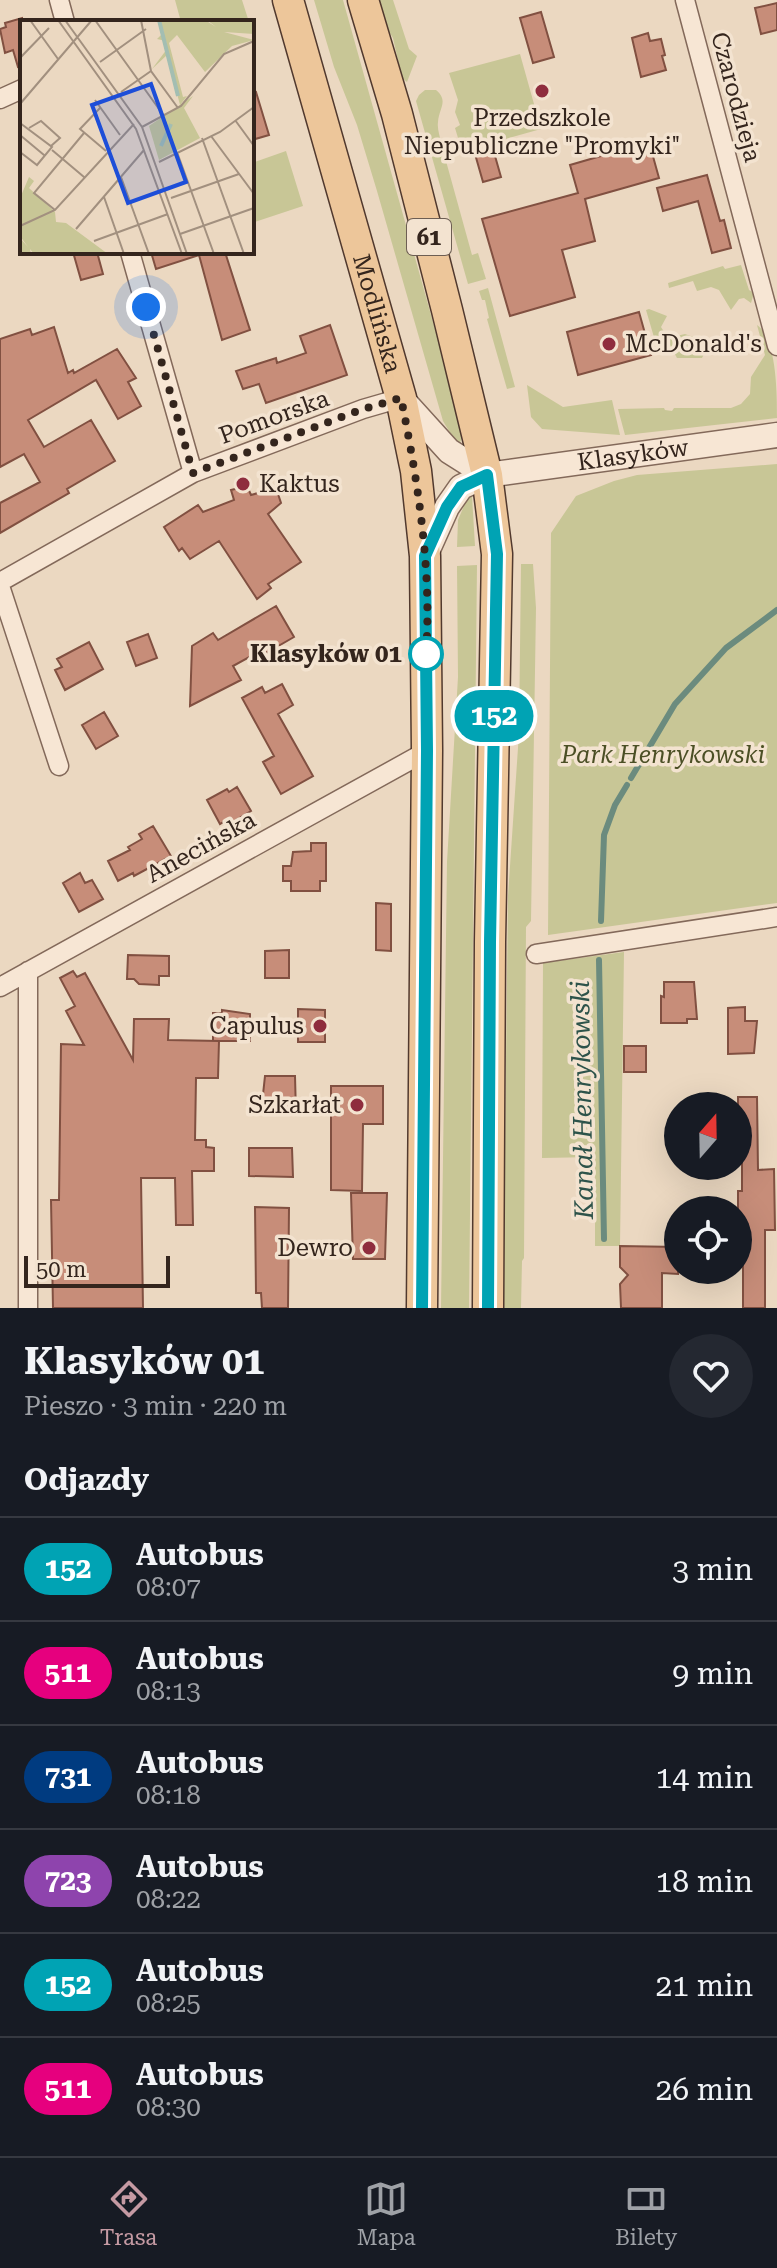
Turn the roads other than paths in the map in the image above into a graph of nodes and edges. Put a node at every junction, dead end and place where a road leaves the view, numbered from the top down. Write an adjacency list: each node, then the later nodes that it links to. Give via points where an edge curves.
1 (59, 0): 5 (street)
2 (288, 0): 10 (main road, Modlińska)
3 (363, 0): 13 (main road, 61, via 397,114)
4 (685, 0): 9 (street, Czarodzieja)
5 (64, 20)
6 (20, 90): 7 (street)
7 (0, 99)
8 (131, 254): 12 (street)
9 (777, 346)
10 (401, 398): 12 (street, Pomorska); 13 (street, via 449,451); 14 (main road, Modlińska)
11 (777, 435): 13 (street, Klasyków)
12 (193, 473): 15 (street, Pomorska)
13 (487, 475): 14 (street, via 461,487); 24 (main road, 61, via 497,554)
14 (425, 556): 16 (main road, Modlińska)
15 (0, 584): 17 (street)
16 (427, 751): 20 (street, Anecińska); 23 (main road, Modlińska)
17 (59, 766)
18 (777, 917): 19 (street)
19 (536, 954)
20 (28, 971): 21 (street, Anecińska); 22 (street)
21 (0, 987)
22 (28, 1308)
23 (422, 1308)
24 (488, 1308)

